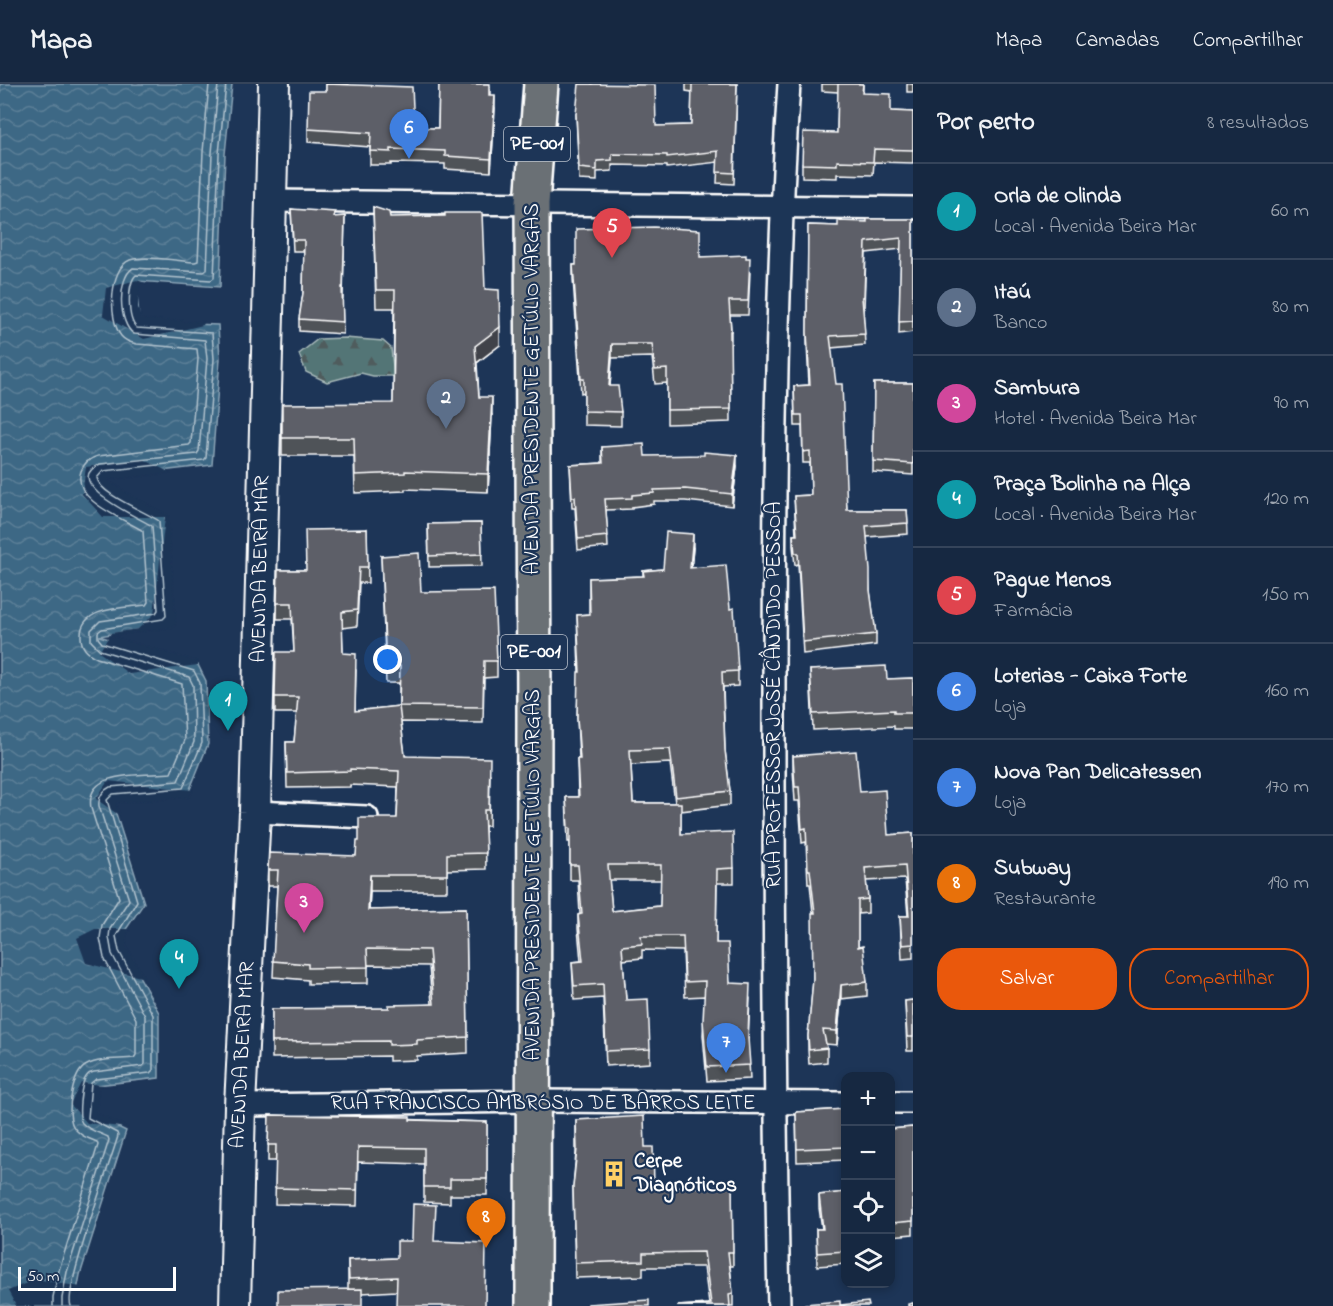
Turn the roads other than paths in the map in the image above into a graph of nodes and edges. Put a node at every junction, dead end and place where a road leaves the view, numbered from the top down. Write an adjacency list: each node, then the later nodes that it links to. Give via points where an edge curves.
1 (274, 84): 4 (main road, AVENIDA BEIRA MAR)
2 (542, 84): 5 (main road, AVENIDA PRESIDENTE GETÚLIO VARGAS / PE-001)
3 (789, 84): 6 (street, RUA PROFESSOR JOSÉ CÂNDIDO PESSOA)
4 (272, 201): 5 (street); 8 (main road, AVENIDA BEIRA MAR)
5 (532, 203): 6 (street); 10 (main road, AVENIDA PRESIDENTE GETÚLIO VARGAS / PE-001)
6 (781, 207): 7 (street); 13 (street, RUA PROFESSOR JOSÉ CÂNDIDO PESSOA, via 774,578)
7 (913, 208)
8 (255, 812): 9 (street); 15 (main road, AVENIDA BEIRA MAR)
9 (367, 817)
10 (534, 1101): 13 (street, RUA FRANCISCO AMBRÓSIO DE BARROS LEITE); 15 (street, RUA FRANCISCO AMBRÓSIO DE BARROS LEITE); 17 (main road, AVENIDA PRESIDENTE GETÚLIO VARGAS / PE-001)
11 (895, 1102): 12 (street)
12 (913, 1102)
13 (774, 1103): 14 (street, RUA FRANCISCO AMBRÓSIO DE BARROS LEITE); 18 (street, RUA PROFESSOR JOSÉ CÂNDIDO PESSOA)
14 (841, 1103)
15 (240, 1105): 16 (main road, AVENIDA BEIRA MAR)
16 (235, 1306)
17 (533, 1306)
18 (779, 1306)

